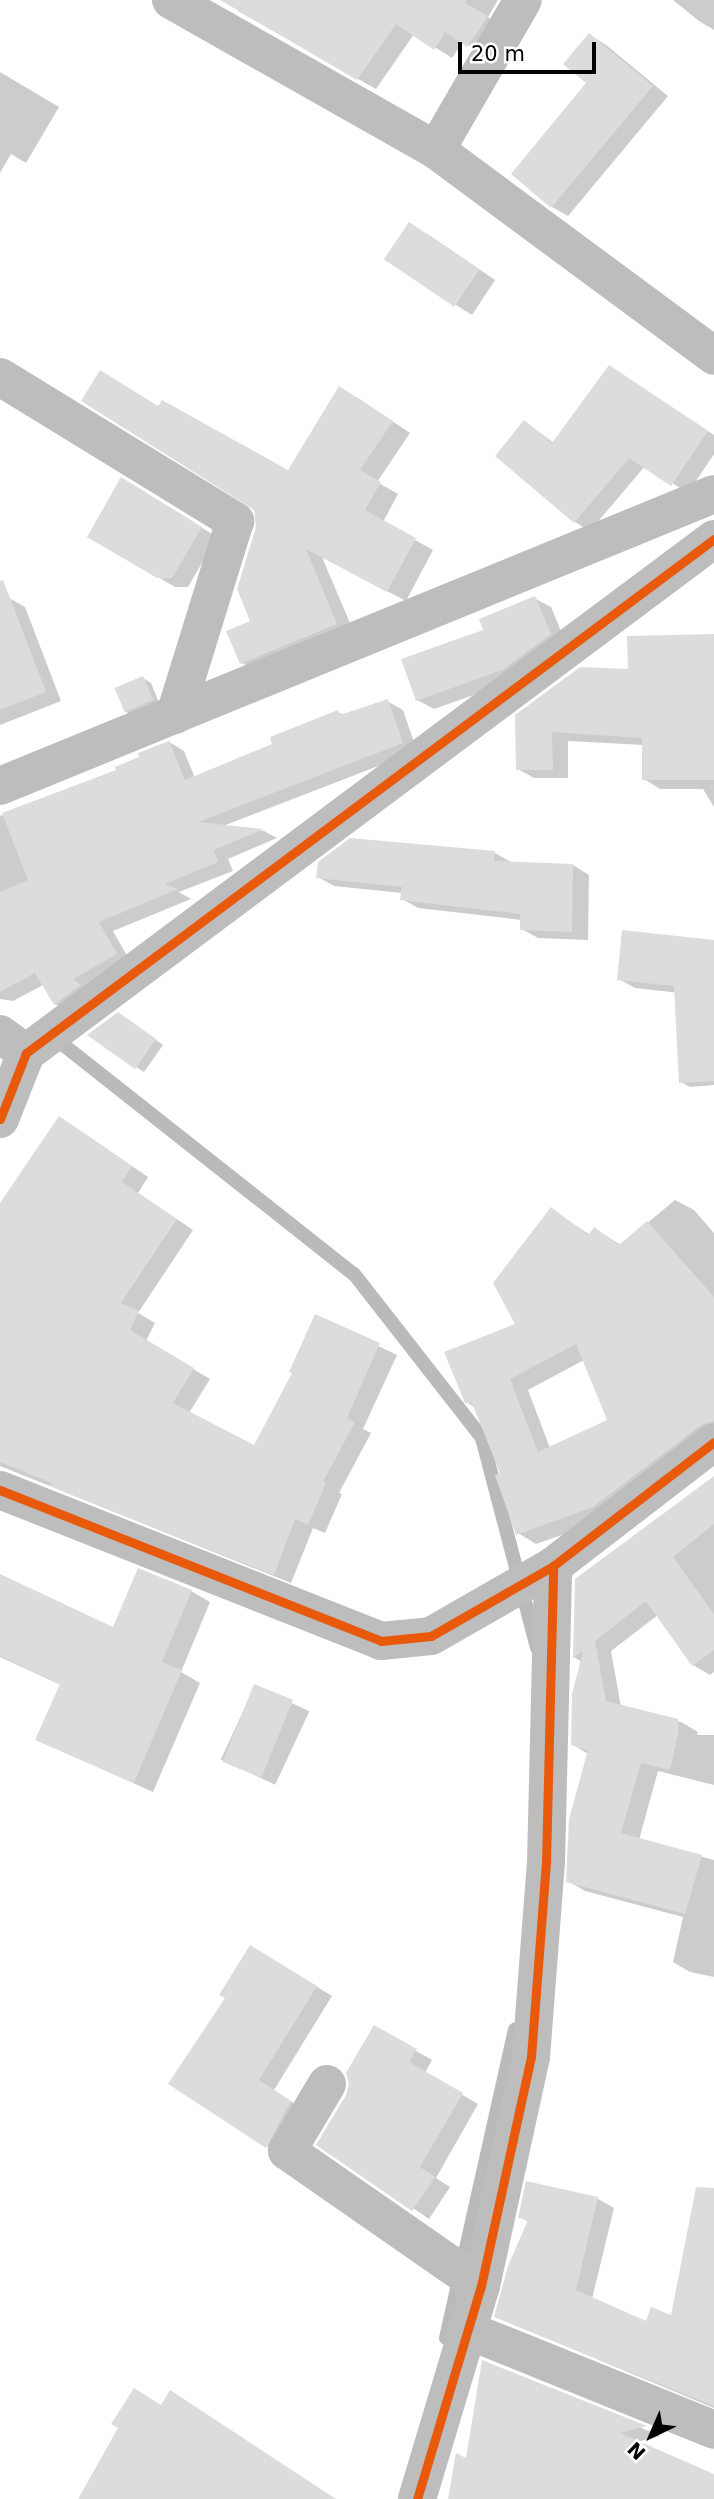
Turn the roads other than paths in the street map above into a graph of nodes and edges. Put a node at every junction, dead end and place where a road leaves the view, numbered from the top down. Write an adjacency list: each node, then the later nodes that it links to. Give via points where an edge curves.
1 (523, 0): 3 (street)
2 (181, 2): 3 (street)
3 (436, 150): 4 (street)
4 (714, 356)
5 (0, 377): 8 (street, via 236,521)
6 (714, 494): 8 (street)
7 (714, 539): 10 (street)
8 (175, 715): 9 (street)
9 (0, 786)
10 (13, 1043): 11 (street)
11 (0, 1119)
12 (714, 1442): 14 (street)
13 (0, 1490): 14 (street, via 381,1641 431,1636)
14 (553, 1566): 16 (street, via 546,1862 531,2057)
15 (327, 2084): 16 (street, via 287,2151)
16 (481, 2286): 17 (street)
17 (467, 2330): 18 (street); 19 (street)
18 (714, 2430)
19 (417, 2499)

